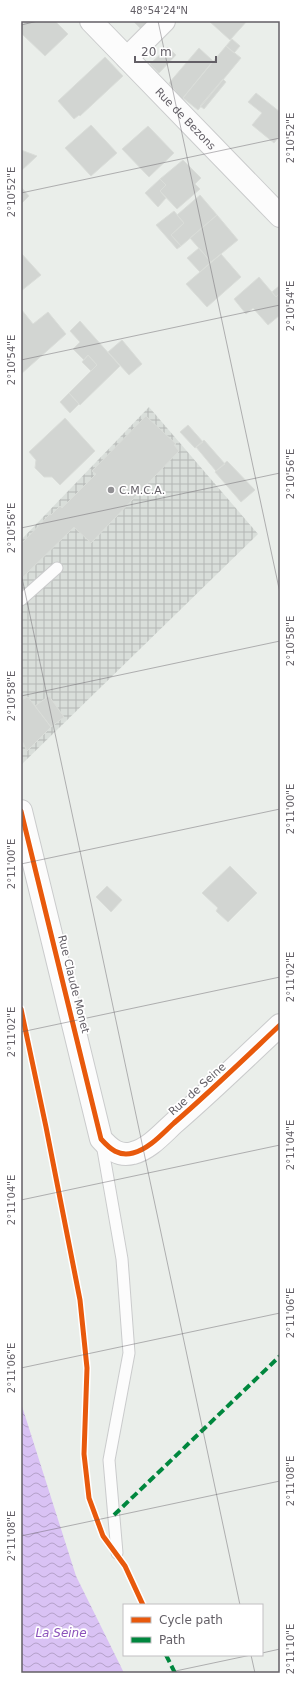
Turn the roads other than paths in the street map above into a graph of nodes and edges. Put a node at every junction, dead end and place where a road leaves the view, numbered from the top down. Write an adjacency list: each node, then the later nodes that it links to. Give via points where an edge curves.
1 (91, 21): 3 (street, Rue de Bezons)
2 (164, 21): 3 (street)
3 (127, 58): 4 (street, Rue de Bezons)
4 (280, 216)
5 (57, 568): 6 (lane)
6 (21, 600)
7 (21, 810): 9 (street, Rue Claude Monet)
8 (280, 1025): 9 (street, Rue de Seine, via 146,1147 132,1153 120,1154 109,1148)
9 (101, 1139): 10 (lane, via 122,1258 129,1354 109,1460)
10 (117, 1553)

